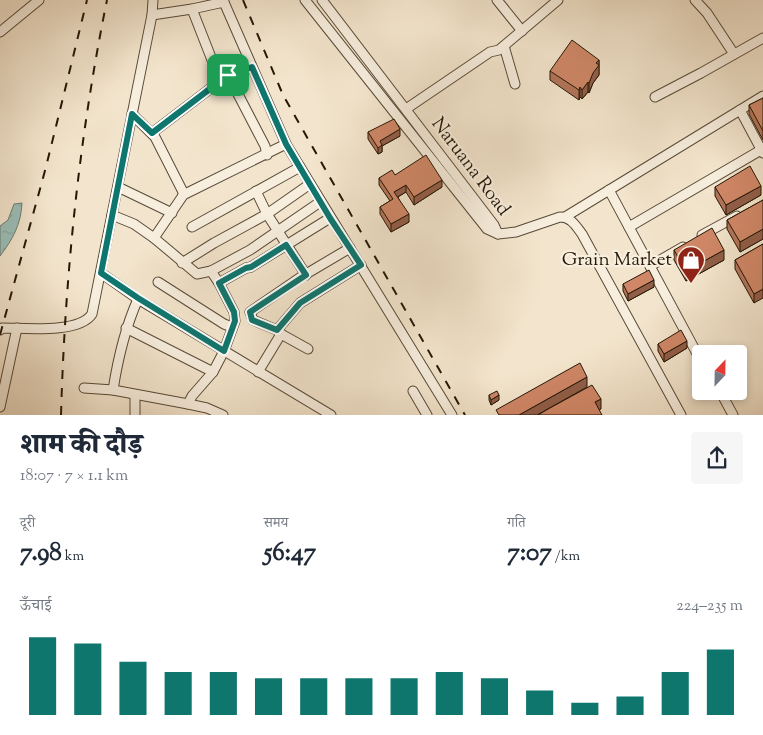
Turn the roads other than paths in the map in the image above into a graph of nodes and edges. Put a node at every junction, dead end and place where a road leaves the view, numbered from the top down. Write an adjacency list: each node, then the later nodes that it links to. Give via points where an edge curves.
1 (39, 0): 12 (street)
2 (153, 0): 10 (street)
3 (305, 0): 45 (street, via 485,227)
4 (322, 0): 22 (street, Naruana Road)
5 (498, 0): 11 (street)
6 (558, 0): 11 (street)
7 (695, 0): 15 (street)
8 (224, 1): 9 (street); 17 (street)
9 (192, 9): 10 (street); 16 (street)
10 (152, 15): 24 (street)
11 (522, 31): 14 (street)
12 (0, 32)
13 (763, 38): 15 (street)
14 (504, 46): 19 (street); 22 (street, via 490,52)
15 (734, 54): 21 (street)
16 (212, 60)
17 (252, 67): 18 (street); 26 (street)
18 (228, 75): 25 (street); 28 (street)
19 (515, 84)
20 (763, 96): 23 (street)
21 (656, 97)
22 (406, 109): 45 (street, Naruana Road)
23 (740, 110): 27 (street); 33 (street)
24 (132, 114): 25 (street); 31 (street)
25 (152, 133): 34 (street)
26 (286, 144): 28 (street); 29 (street)
27 (762, 152): 43 (street)
28 (267, 155): 34 (street)
29 (300, 167): 30 (street); 32 (street)
30 (310, 184): 35 (street); 38 (street)
31 (118, 187): 37 (street); 39 (street)
32 (256, 190): 38 (street); 42 (street)
33 (609, 190): 40 (street); 43 (street)
34 (183, 195): 37 (street)
35 (320, 202): 41 (street); 44 (street)
36 (747, 210): 51 (street)
37 (172, 213): 46 (street)
38 (267, 214): 44 (street); 49 (street)
39 (112, 215): 46 (street, via 134,224); 53 (street)
40 (565, 217): 45 (street, Naruana Road); 80 (street, via 582,234)
41 (330, 218): 47 (street); 48 (street)
42 (192, 226)
43 (629, 227): 51 (street)
44 (278, 232): 47 (street); 52 (street)
45 (498, 234)
46 (154, 238): 49 (street)
47 (286, 245): 54 (street); 56 (street)
48 (350, 248): 50 (street); 54 (street)
49 (182, 263): 52 (street, via 197,274)
50 (361, 265): 62 (street, via 300,303); 79 (street)
51 (650, 266): 63 (street)
52 (211, 271): 56 (street)
53 (101, 273): 57 (street); 59 (street, via 89,318 65,328)
54 (306, 275): 62 (street, via 250,312 252,320)
55 (158, 282): 58 (street)
56 (219, 283): 58 (street, via 234,312)
57 (138, 298): 60 (street); 65 (street)
58 (232, 327): 65 (street)
59 (17, 328): 61 (street); 74 (street)
60 (126, 328): 66 (street); 69 (street)
61 (0, 330)
62 (279, 332): 64 (street); 67 (street)
63 (692, 345)
64 (308, 349)
65 (224, 351): 66 (street); 67 (street)
66 (213, 372): 73 (street)
67 (258, 372): 77 (street)
68 (84, 388): 69 (street)
69 (113, 390): 71 (street)
70 (413, 390): 78 (street)
71 (135, 394): 73 (street); 75 (street)
72 (725, 400): 81 (street)
73 (188, 404): 76 (street)
74 (0, 408)
75 (135, 415)
76 (223, 415)
77 (331, 415)
78 (428, 415)
79 (452, 415)
80 (681, 415)
81 (733, 415)

